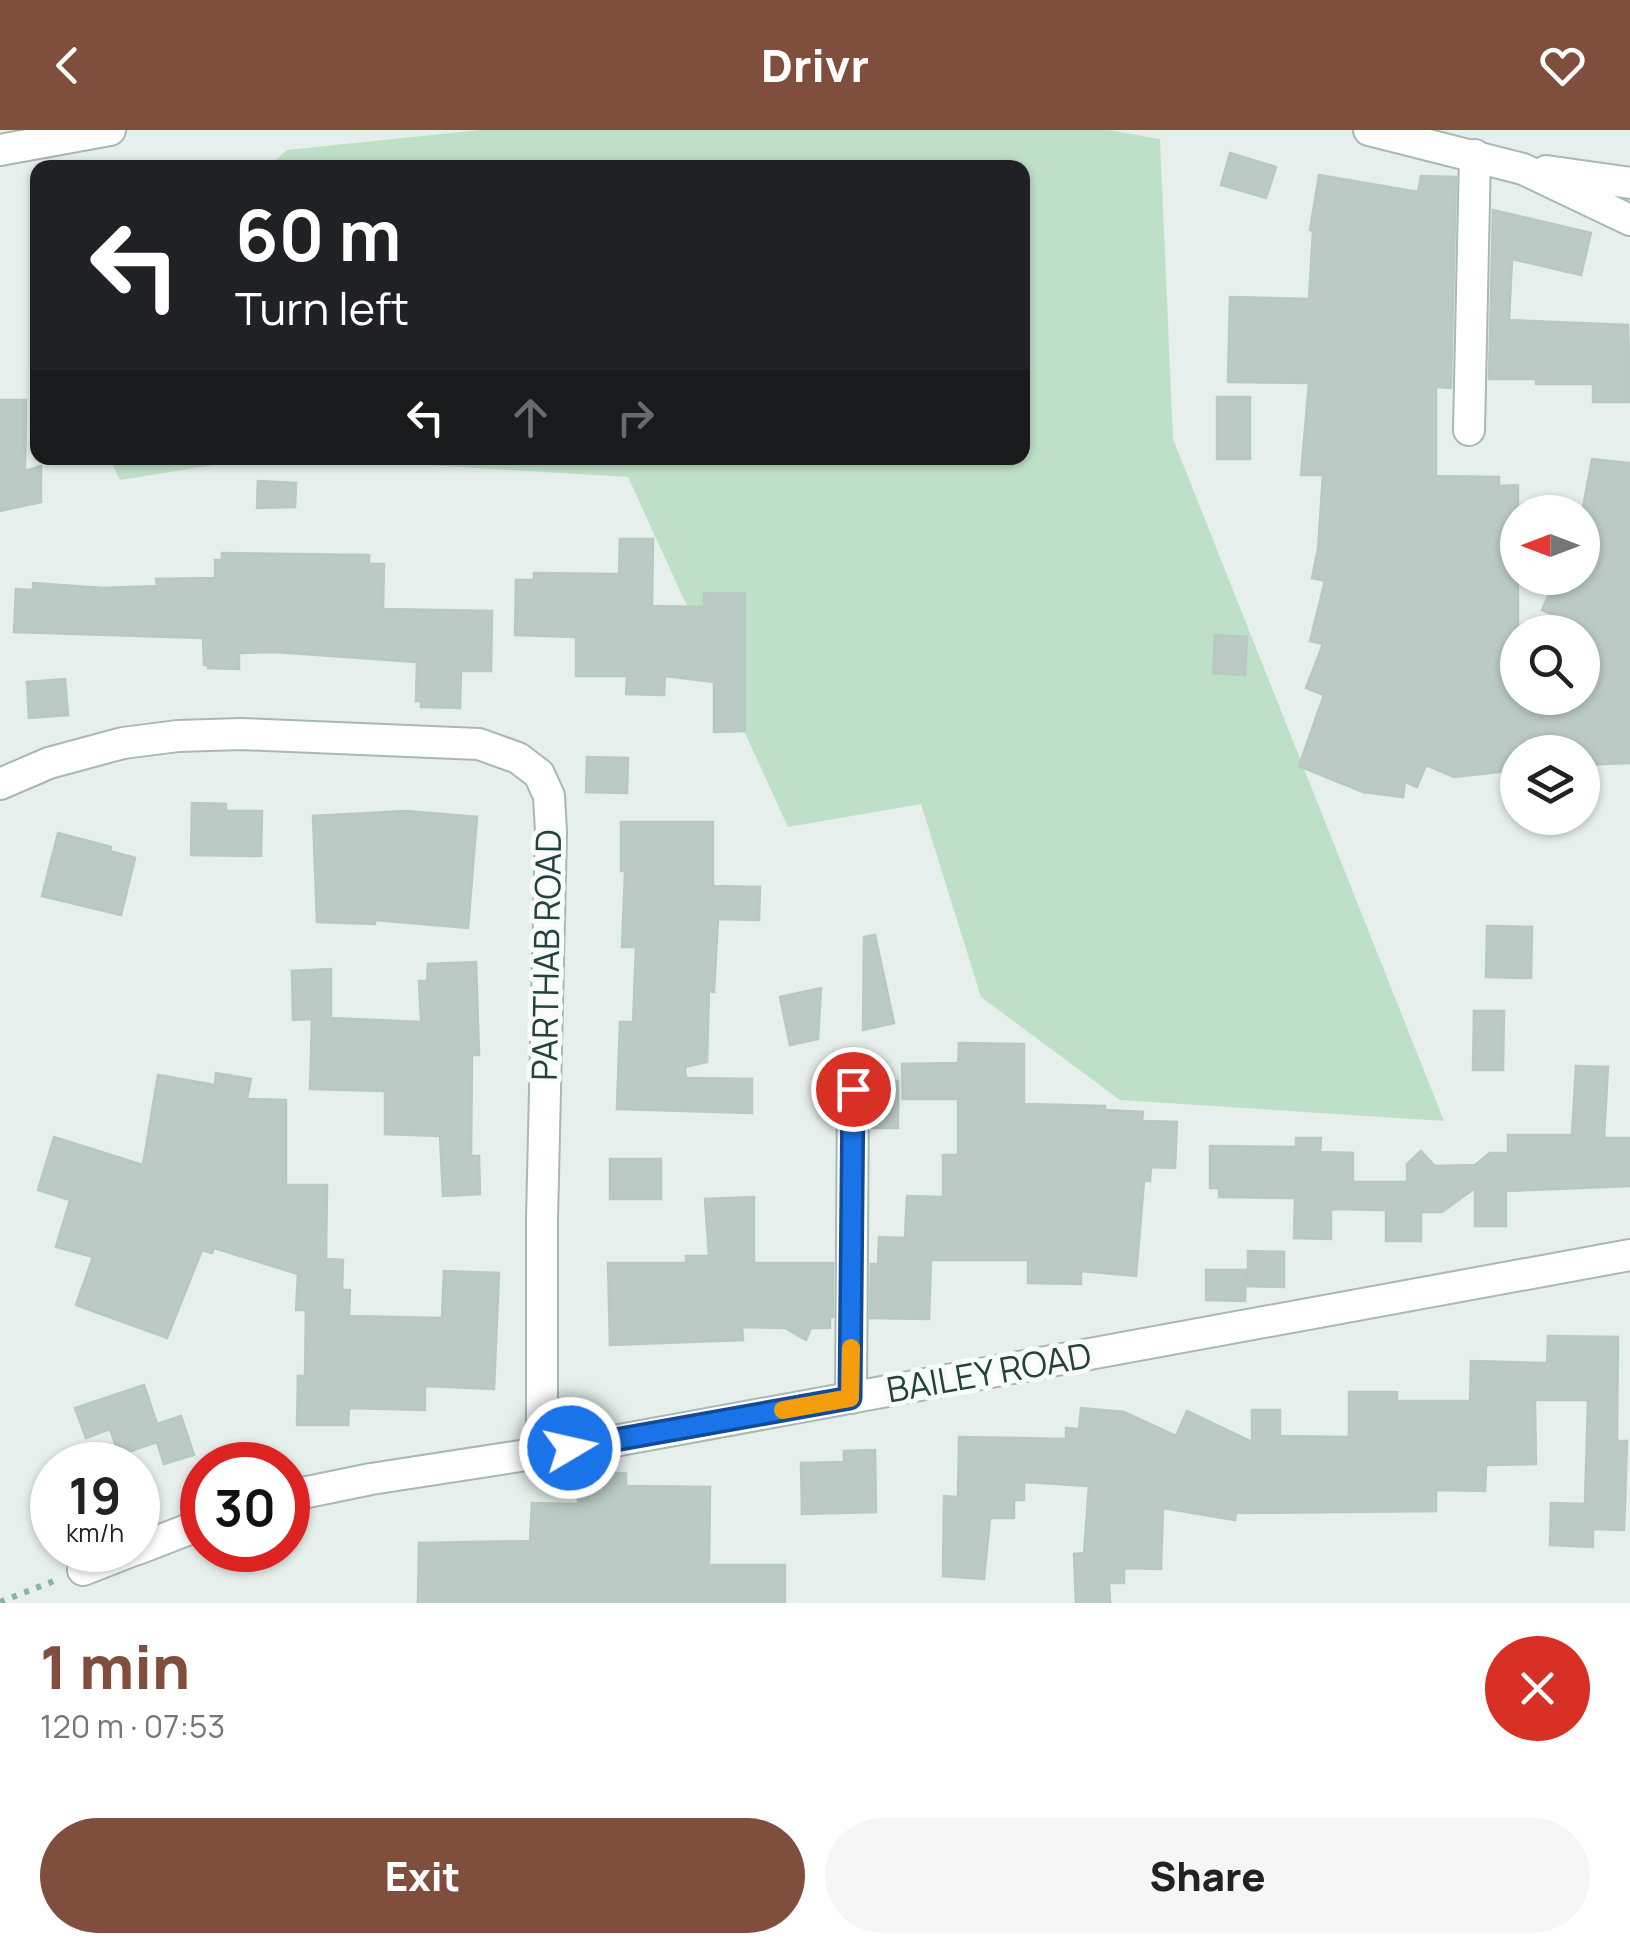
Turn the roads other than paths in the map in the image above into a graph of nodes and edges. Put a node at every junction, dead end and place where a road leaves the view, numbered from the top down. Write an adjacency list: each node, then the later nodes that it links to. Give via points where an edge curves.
1 (110, 130): 3 (street)
2 (1370, 130): 4 (street)
3 (0, 150)
4 (1475, 155): 5 (street); 8 (street)
5 (1523, 169): 6 (street); 7 (street)
6 (1630, 183)
7 (1630, 220)
8 (1469, 430)
9 (0, 784): 13 (street, PARTHAB ROAD, via 123,743 241,734 478,744 518,758 538,774 549,796 552,832)
10 (853, 1089): 12 (street)
11 (1630, 1255): 12 (street, BAILEY ROAD)
12 (850, 1398): 13 (street, BAILEY ROAD)
13 (542, 1452): 14 (street, BAILEY ROAD)
14 (310, 1492)

